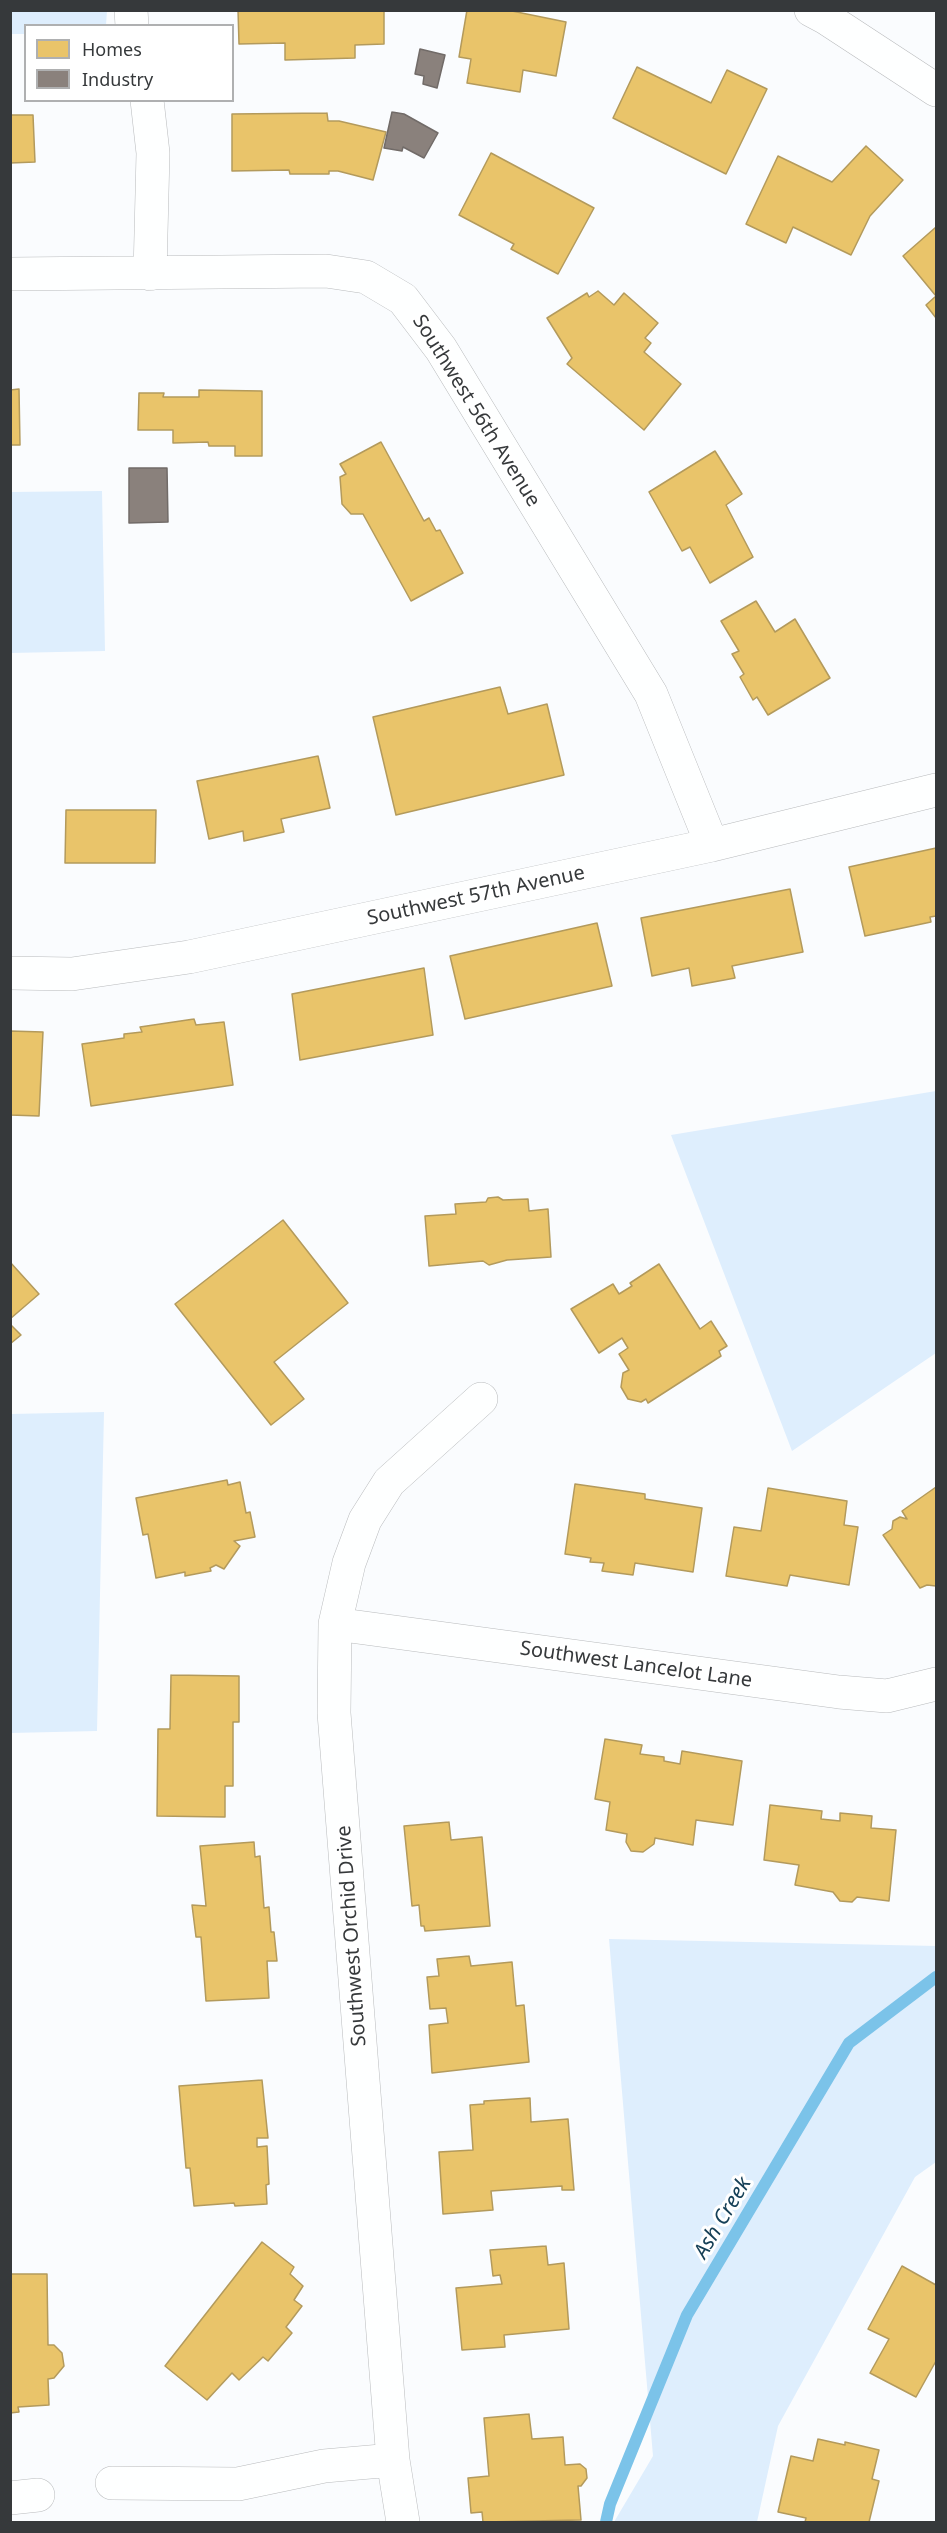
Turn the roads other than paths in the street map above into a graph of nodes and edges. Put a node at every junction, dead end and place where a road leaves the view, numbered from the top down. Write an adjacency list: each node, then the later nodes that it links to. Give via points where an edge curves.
1 (811, 10): 2 (street)
2 (936, 90)
3 (147, 102): 5 (street, via 153,153)
4 (10, 274): 5 (street, Southwest 56th Avenue)
5 (150, 274): 7 (street, Southwest 56th Avenue, via 326,271 366,277 403,299 441,349 651,694)
6 (936, 790): 7 (street, Southwest 57th Avenue)
7 (712, 845): 8 (street, Southwest 57th Avenue, via 189,957 72,974)
8 (10, 973)
9 (481, 1399): 10 (street, Southwest Orchid Drive, via 398,1474 364,1520)
10 (335, 1624): 11 (street, Southwest Lancelot Lane, via 839,1692 887,1696); 12 (street, Southwest Orchid Drive, via 334,1713)
11 (936, 1684)
12 (393, 2460): 13 (street, via 324,2466 237,2484); 14 (street, Southwest Orchid Drive)
13 (112, 2483)
14 (404, 2523)

